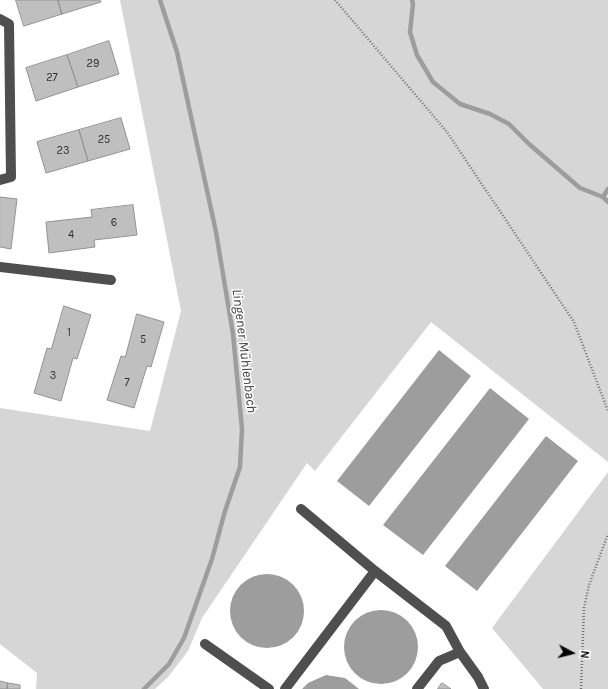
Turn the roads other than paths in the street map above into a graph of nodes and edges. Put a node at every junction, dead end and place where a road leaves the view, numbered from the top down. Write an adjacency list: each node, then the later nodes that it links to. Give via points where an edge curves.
1 (0, 19): 2 (street, via 9,24 11,177)
2 (0, 180)
3 (0, 267): 4 (street)
4 (111, 280)
5 (301, 509): 6 (street)
6 (375, 571): 8 (street, via 446,626); 10 (street)
7 (205, 644): 9 (street)
8 (460, 652): 11 (street, via 439,661); 12 (street)
9 (269, 689)
10 (285, 689)
11 (417, 689)
12 (484, 689)

